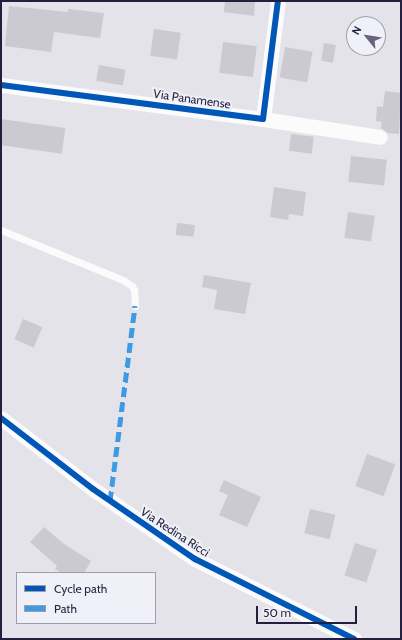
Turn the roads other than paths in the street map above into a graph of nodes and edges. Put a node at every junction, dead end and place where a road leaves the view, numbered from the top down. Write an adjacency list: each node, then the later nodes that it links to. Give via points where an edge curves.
1 (278, 1): 3 (street)
2 (1, 85): 3 (street, Via Panamense)
3 (263, 119): 4 (street, Via Panamense)
4 (380, 137)
5 (1, 230): 6 (lane, via 123,280 134,290)
6 (135, 306)
7 (1, 418): 8 (street, Via Redina Ricci, via 93,489 195,559)
8 (354, 639)

